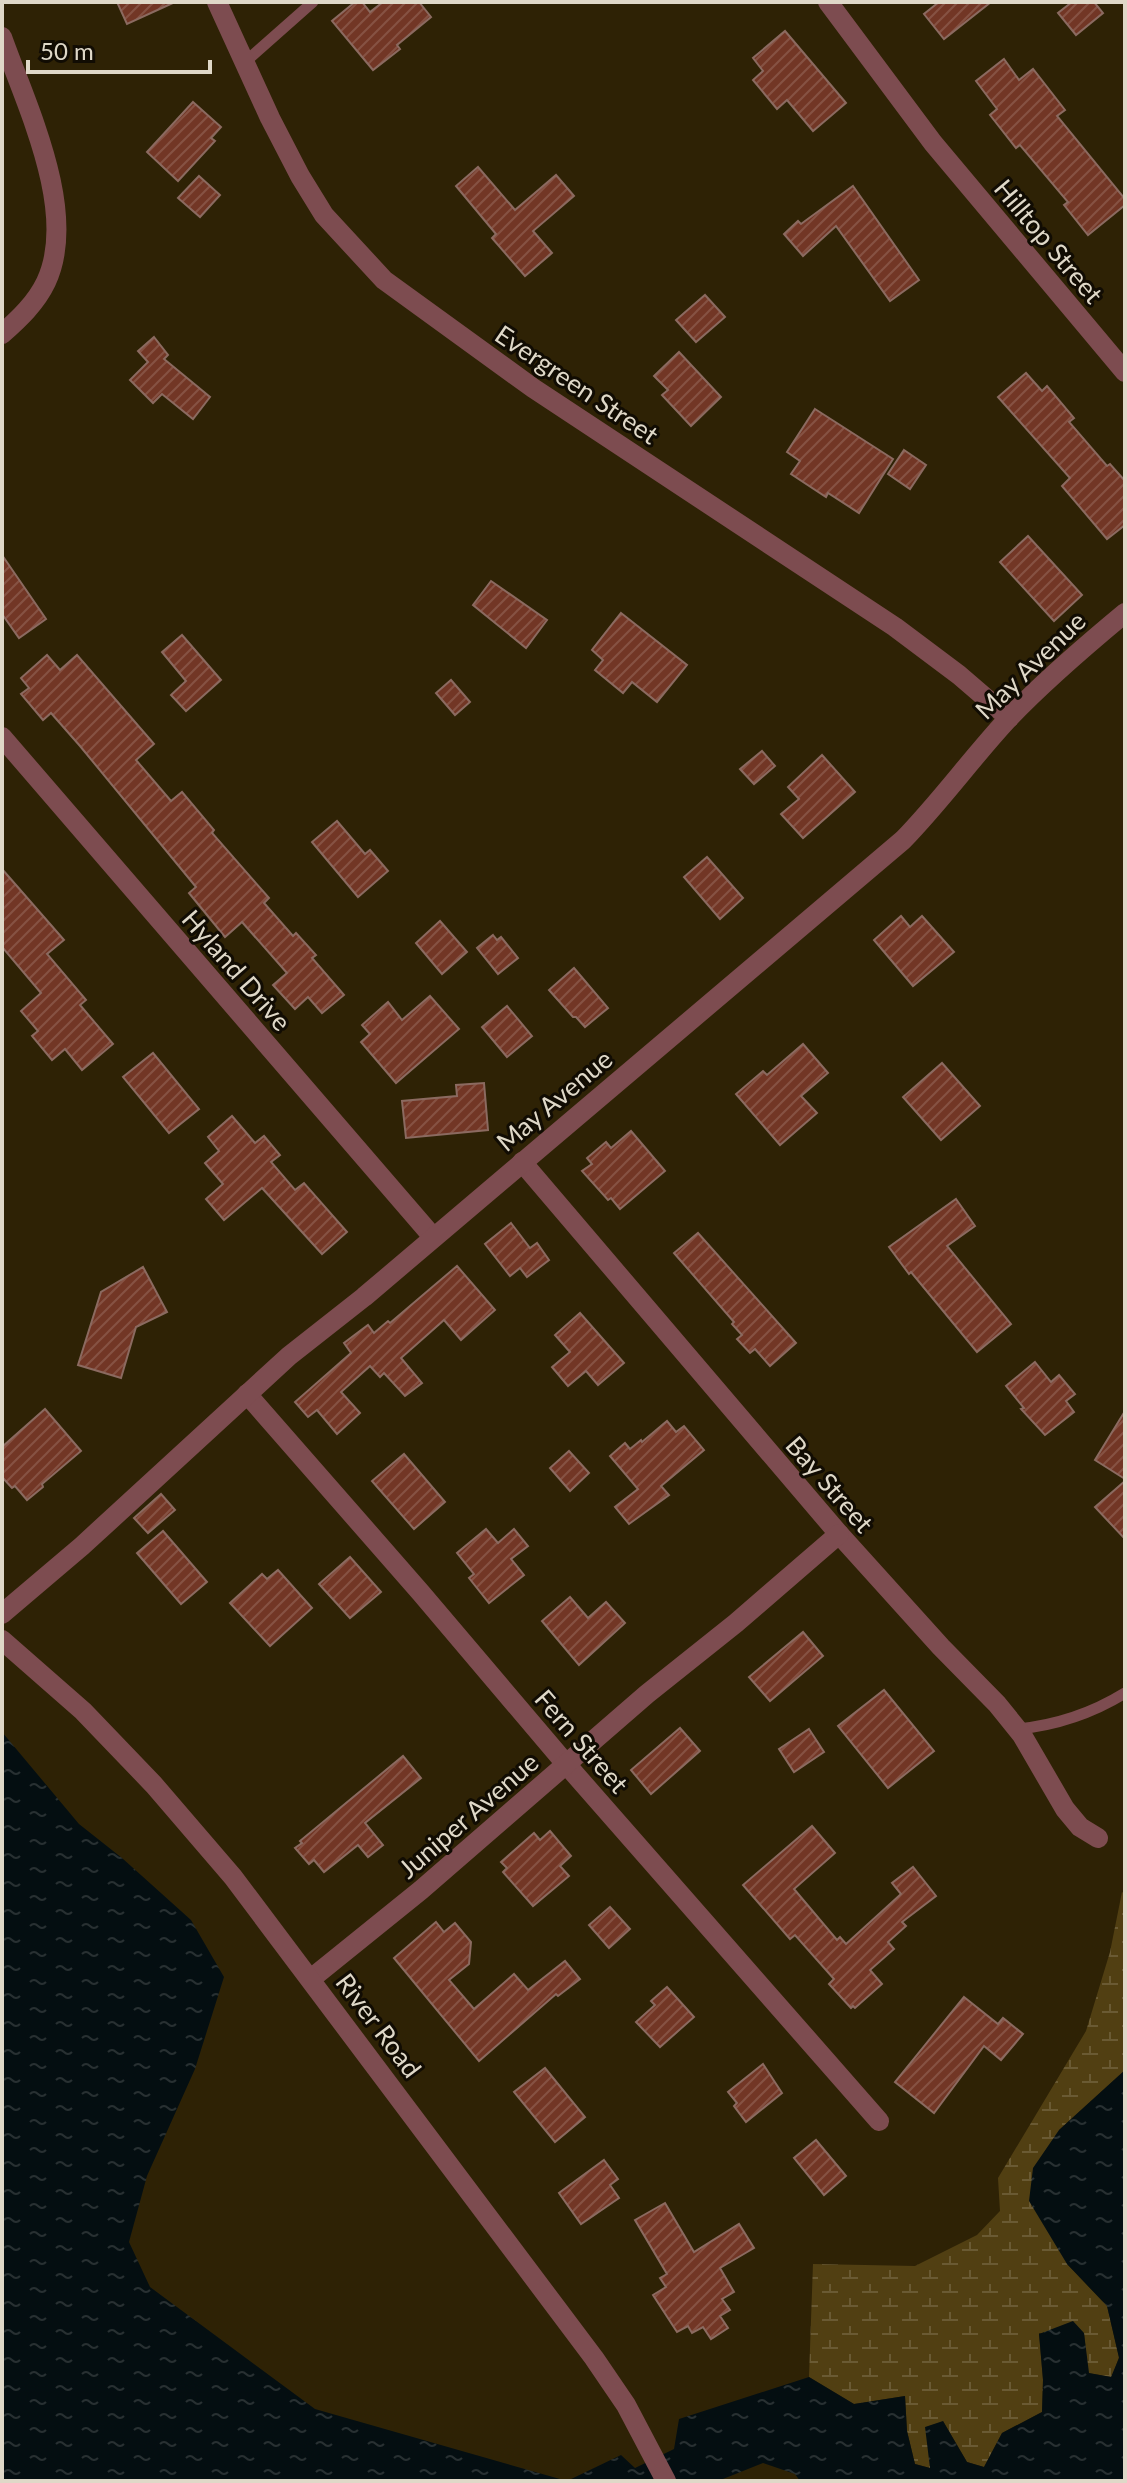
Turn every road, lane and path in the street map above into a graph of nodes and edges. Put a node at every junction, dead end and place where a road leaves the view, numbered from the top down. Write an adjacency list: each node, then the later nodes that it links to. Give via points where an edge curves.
1 (217, 2): 5 (street, Evergreen Street)
2 (313, 2): 5 (lane)
3 (828, 2): 7 (street, Hilltop Street, via 933,143)
4 (2, 37): 6 (street, via 46,161 56,234 46,282)
5 (245, 62): 9 (street, Evergreen Street, via 324,215 384,280 533,388 895,627)
6 (2, 334)
7 (1125, 372)
8 (1125, 613): 9 (street, May Avenue)
9 (1009, 718): 11 (street, May Avenue, via 903,840)
10 (2, 737): 12 (street, Hyland Drive)
11 (522, 1162): 12 (street, May Avenue); 14 (street, Bay Street)
12 (433, 1237): 13 (street, May Avenue)
13 (247, 1394): 15 (street, May Avenue); 19 (street, Fern Street)
14 (839, 1534): 18 (street, Bay Street); 19 (street, Juniper Avenue)
15 (2, 1614)
16 (2, 1640): 21 (street, River Road, via 83,1711 154,1785)
17 (1125, 1693): 18 (lane, via 1069,1720)
18 (1018, 1729): 20 (street, Bay Street, via 1065,1809)
19 (566, 1764): 21 (street, Juniper Avenue); 22 (street, Fern Street)
20 (1098, 1838)
21 (312, 1978): 23 (street, River Road, via 594,2358)
22 (879, 2121)
23 (666, 2481)

